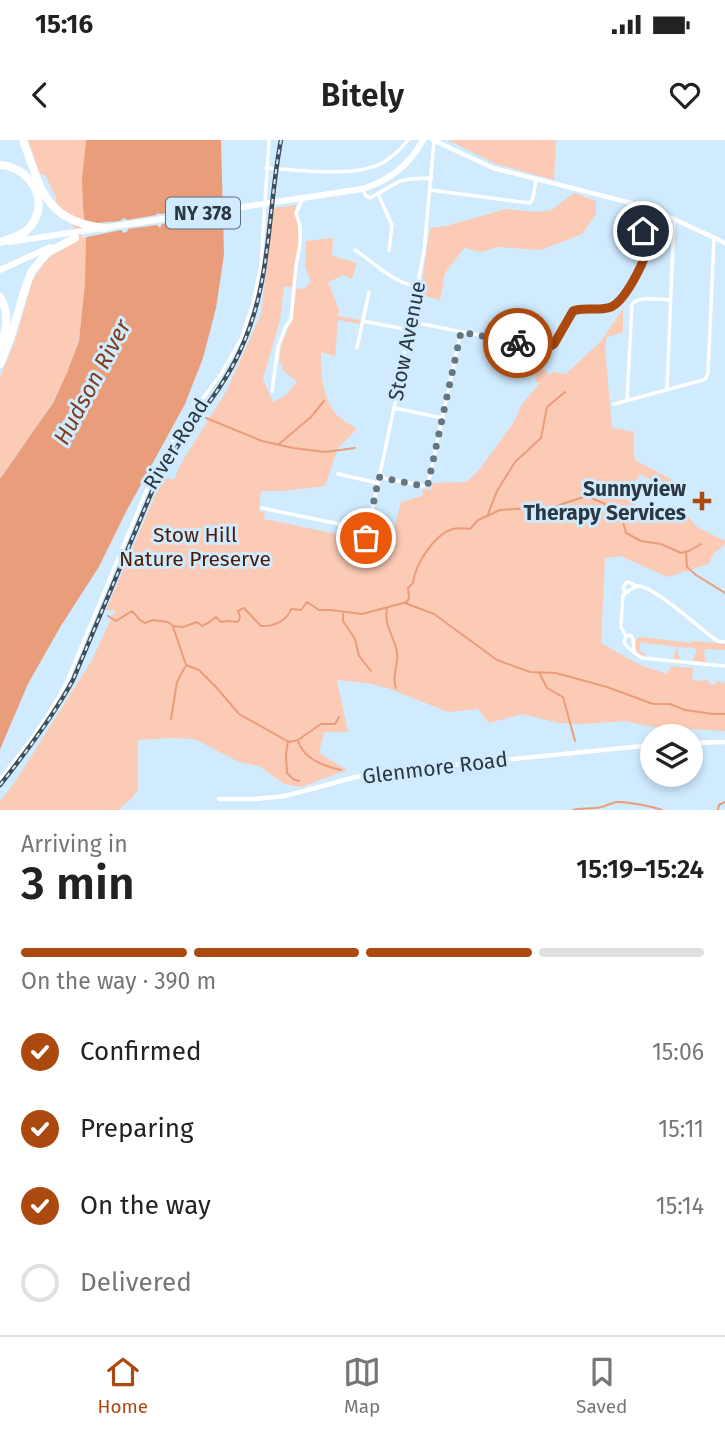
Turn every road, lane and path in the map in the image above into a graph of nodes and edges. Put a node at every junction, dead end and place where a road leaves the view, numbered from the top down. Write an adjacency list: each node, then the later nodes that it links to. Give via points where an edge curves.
1 (23, 140): 16 (highway, via 43,193 57,211 75,222)
2 (269, 140): 7 (street, River Road)
3 (408, 140): 7 (street, via 393,156 367,169)
4 (423, 140): 10 (main road, NY 378, via 396,173)
5 (434, 140): 8 (street, Stow Avenue); 9 (street, via 493,168)
6 (0, 166): 19 (highway, via 28,177 38,200 30,227)
7 (267, 168): 57 (street, River Road, via 260,274 241,339 175,436 147,489 58,699)
8 (432, 178): 11 (street, Stow Avenue); 12 (street, via 400,181)
9 (536, 180): 11 (street, via 532,202 524,203); 14 (street)
10 (362, 189): 12 (street, via 368,197); 13 (main road, NY 378)
11 (430, 190): 25 (street, Stow Avenue)
12 (378, 194): 23 (street, via 392,225)
13 (303, 198): 16 (main road, NY 378); 37 (street, via 296,213 300,244 291,319 278,347)
14 (635, 204): 15 (street); 32 (street, via 632,221 643,231 647,247 618,303 573,311 550,347)
15 (674, 219): 18 (street); 28 (street)
16 (108, 228): 17 (main road, NY 378); 19 (main road, NY 378)
17 (75, 238): 20 (highway)
18 (714, 238): 21 (street); 36 (street, via 706,378)
19 (0, 242)
20 (62, 243): 24 (main road); 35 (highway, via 32,271)
21 (725, 243)
22 (355, 250): 25 (street, via 387,275)
23 (390, 251)
24 (0, 270)
25 (418, 287): 30 (street, Stow Avenue)
26 (369, 292): 29 (street)
27 (0, 297): 33 (highway, via 7,318)
28 (670, 300): 36 (street); 38 (street, via 632,303)
29 (363, 320): 31 (street); 34 (street)
30 (411, 322): 31 (street, Stow Avenue); 32 (street)
31 (409, 330): 40 (street, Stow Avenue)
32 (461, 332): 41 (street)
33 (0, 347)
34 (357, 348)
35 (0, 364)
36 (667, 389): 38 (street)
37 (272, 391)
38 (627, 400): 39 (street)
39 (614, 404)
40 (394, 408): 41 (street); 43 (street, Stow Avenue)
41 (443, 418): 43 (street, via 425,486)
42 (338, 474): 44 (street)
43 (379, 477): 44 (street, Stow Avenue)
44 (378, 483): 46 (street, Stow Avenue)
45 (262, 508): 46 (street)
46 (368, 530): 47 (street, Stow Avenue)
47 (366, 538)
48 (636, 586): 49 (street); 49 (street, via 625,583); 51 (street, via 659,595 713,638)
49 (626, 592): 50 (street, via 621,625)
50 (626, 636): 52 (street, via 625,644); 52 (street, via 634,639)
51 (725, 642)
52 (634, 652): 53 (street, via 642,658)
53 (725, 666)
54 (725, 742): 55 (street)
55 (703, 743)
56 (640, 747): 58 (street, Glenmore Road, via 372,773 285,796)
57 (0, 779)
58 (219, 799)

